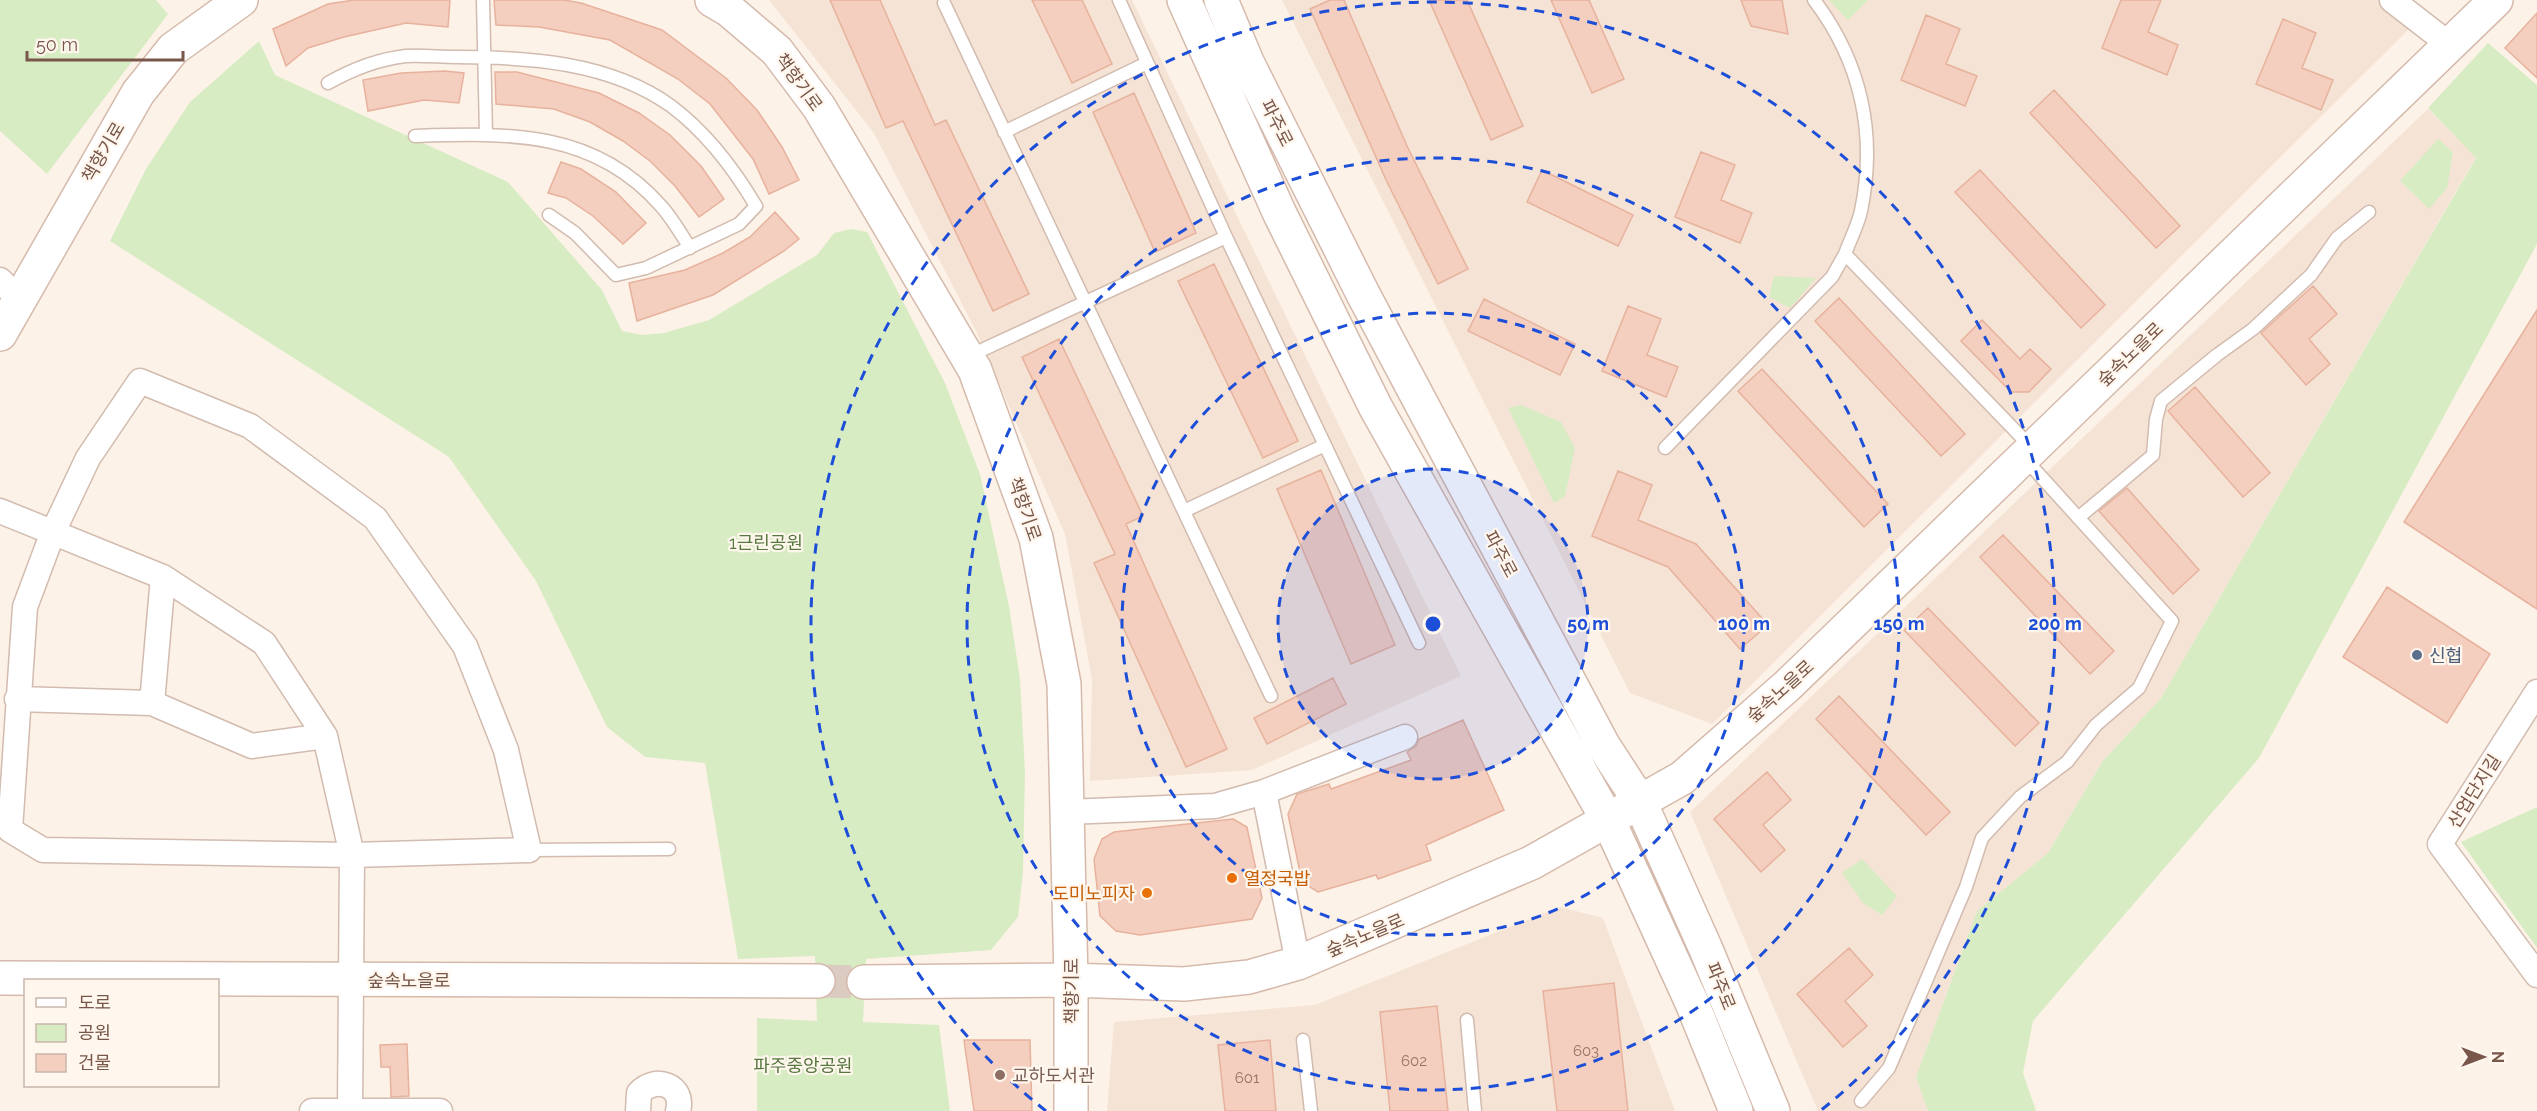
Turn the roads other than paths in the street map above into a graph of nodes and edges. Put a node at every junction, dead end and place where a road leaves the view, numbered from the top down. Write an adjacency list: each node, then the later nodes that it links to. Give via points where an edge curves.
1 (241, 0): 23 (street, 책향기로, via 173,49 138,93)
2 (483, 0): 12 (lane)
3 (712, 0): 26 (street, 책향기로, via 777,51 819,107)
4 (1119, 0): 13 (lane)
5 (1184, 0): 45 (street, 파주로, via 1274,202 1376,408)
6 (1221, 0): 43 (street, 파주로, via 1247,62 1364,294 1603,745)
7 (1814, 0): 22 (lane, via 1832,23 1865,107 1867,169 1860,213)
8 (2392, 0): 11 (street)
9 (2496, 0): 11 (street, 숲속노을로)
10 (944, 3): 15 (lane)
11 (2450, 45): 29 (street, 숲속노을로)
12 (485, 57): 14 (lane, via 405,56 349,72); 16 (lane); 21 (lane, via 545,60 616,78 670,105 708,141 756,206 739,224)
13 (1147, 63): 15 (lane); 20 (lane)
14 (328, 83)
15 (1004, 132): 24 (lane)
16 (486, 134): 17 (lane); 21 (lane, via 586,150 626,172 662,206)
17 (415, 136)
18 (2369, 212): 32 (lane, via 2337,238 2311,275 2253,330 2162,401 2153,455)
19 (549, 215): 21 (lane, via 575,233 616,275)
20 (1226, 237): 24 (lane); 27 (lane)
21 (690, 248)
22 (1845, 254): 28 (lane, via 1832,277); 29 (lane)
23 (9, 290): 25 (street, 책향기로)
24 (1083, 303): 26 (lane); 31 (lane)
25 (0, 334)
26 (968, 357): 44 (street, 책향기로, via 1036,538 1064,684)
27 (1325, 445): 31 (lane); 35 (lane)
28 (1665, 448)
29 (2028, 454): 32 (lane); 43 (street, 숲속노을로, via 1787,686 1682,778)
30 (0, 511): 33 (street)
31 (1184, 511): 37 (lane)
32 (2078, 518): 60 (lane, via 2172,621 2139,688 2096,725 2067,762 2020,797 1982,838 1966,887 1889,1068)
33 (53, 532): 34 (street); 38 (street, via 25,607); 47 (street, via 88,458 140,381 250,426 375,518 465,646 506,750)
34 (163, 577): 39 (street); 40 (street, via 264,643)
35 (1419, 643)
36 (2537, 692): 50 (street, 산업단지길, via 2440,844)
37 (1271, 696)
38 (17, 699): 39 (street); 48 (street, via 10,830 43,850)
39 (152, 703): 40 (street, via 252,746)
40 (325, 736): 48 (street)
41 (1405, 737): 42 (street)
42 (1264, 792): 44 (street, via 1215,806); 49 (street)
43 (1640, 802): 45 (street, 숲속노을로); 70 (street, 파주로)
44 (1067, 812): 55 (street, 책향기로)
45 (1607, 819): 49 (street, 숲속노을로, via 1530,863); 69 (street, 파주로, via 1692,1003)
46 (669, 849): 47 (lane)
47 (529, 850): 48 (street)
48 (352, 855): 54 (street)
49 (1298, 963): 55 (street, 숲속노을로, via 1249,976 1184,984)
50 (2537, 975)
51 (0, 978): 52 (street, 숲속노을로)
52 (174, 979)
53 (219, 979): 54 (street, 숲속노을로)
54 (349, 980): 56 (street, 숲속노을로); 61 (street)
55 (1071, 980): 57 (street, 숲속노을로); 66 (street, 책향기로)
56 (818, 981)
57 (864, 982)
58 (1467, 1020): 68 (lane)
59 (1303, 1040): 67 (lane)
60 (1861, 1101)
61 (350, 1110): 62 (street); 63 (street)
62 (312, 1111)
63 (440, 1111)
64 (638, 1111): 65 (street, via 639,1093 650,1083 658,1082 676,1092)
65 (678, 1111)
66 (1071, 1111)
67 (1311, 1111)
68 (1475, 1111)
69 (1736, 1111)
70 (1773, 1111)

